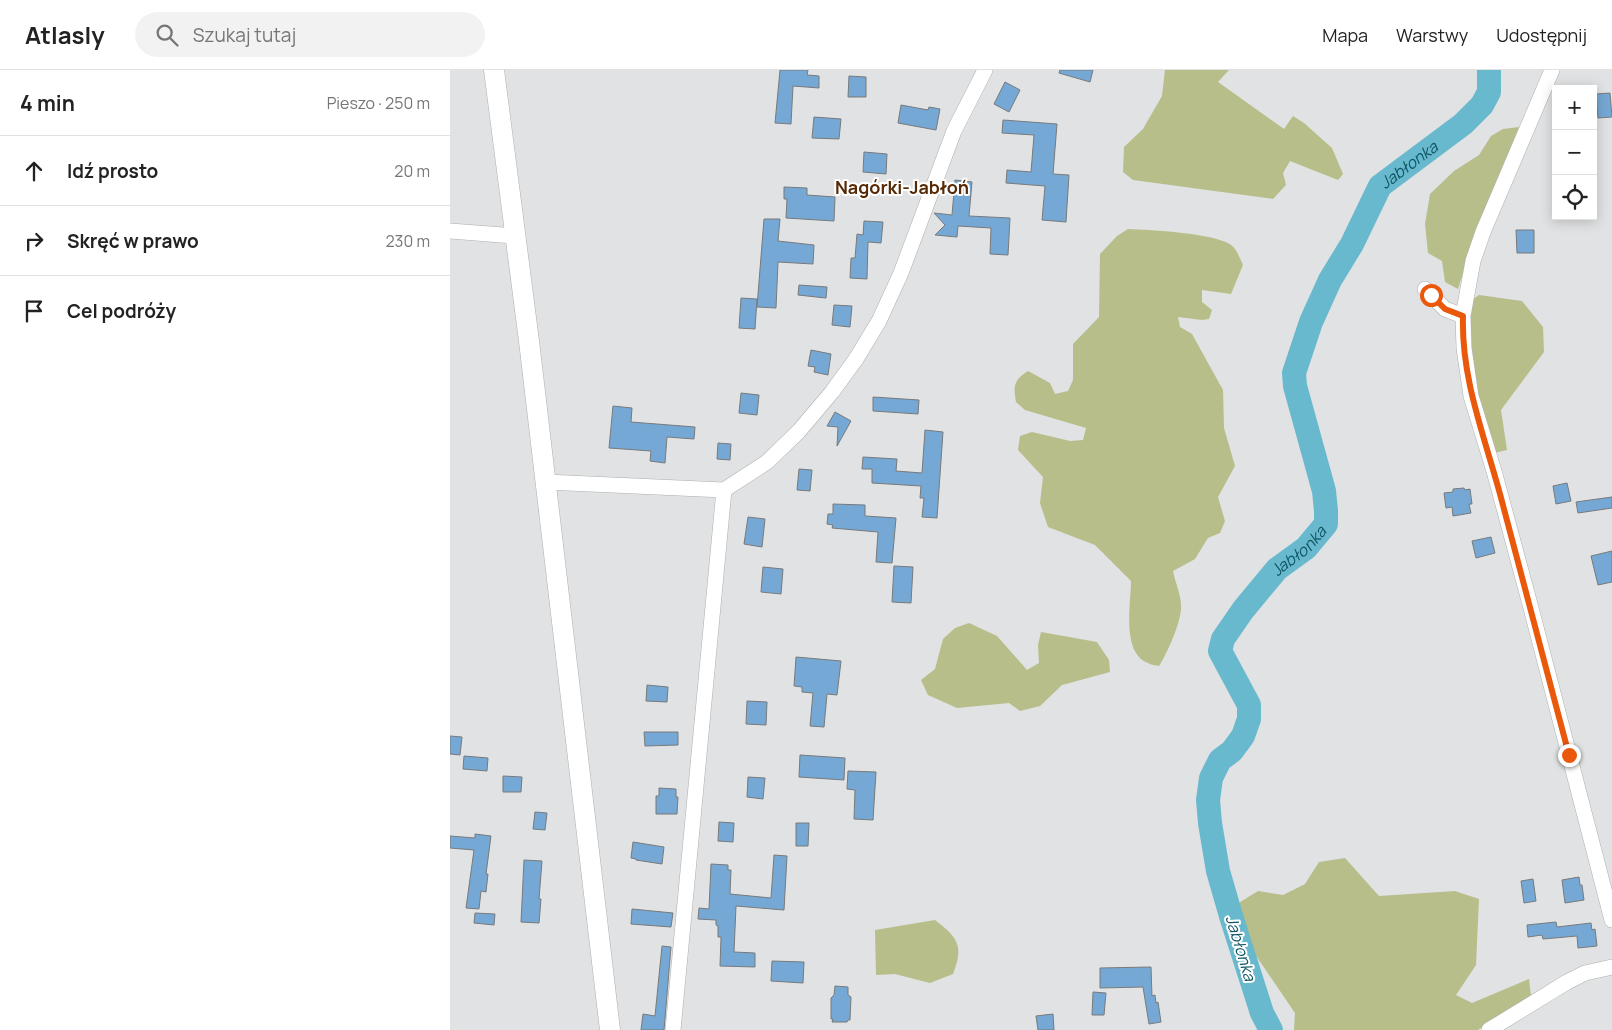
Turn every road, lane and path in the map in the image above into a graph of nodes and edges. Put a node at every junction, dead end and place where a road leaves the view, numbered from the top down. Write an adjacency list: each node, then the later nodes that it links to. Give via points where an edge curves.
1 (494, 70): 5 (main road)
2 (985, 70): 9 (street, via 954,131 901,273 879,321 856,359 799,431 767,462)
3 (1552, 70): 7 (street, via 1483,232 1473,261)
4 (450, 231): 5 (street)
5 (515, 236): 8 (main road)
6 (1425, 289): 7 (street, via 1445,309)
7 (1463, 316): 10 (street, via 1471,396 1531,608)
8 (545, 482): 9 (street); 12 (main road)
9 (724, 490): 13 (street)
10 (1612, 920)
11 (1612, 967): 14 (street, via 1585,972)
12 (610, 1030)
13 (673, 1030)
14 (1489, 1030)

